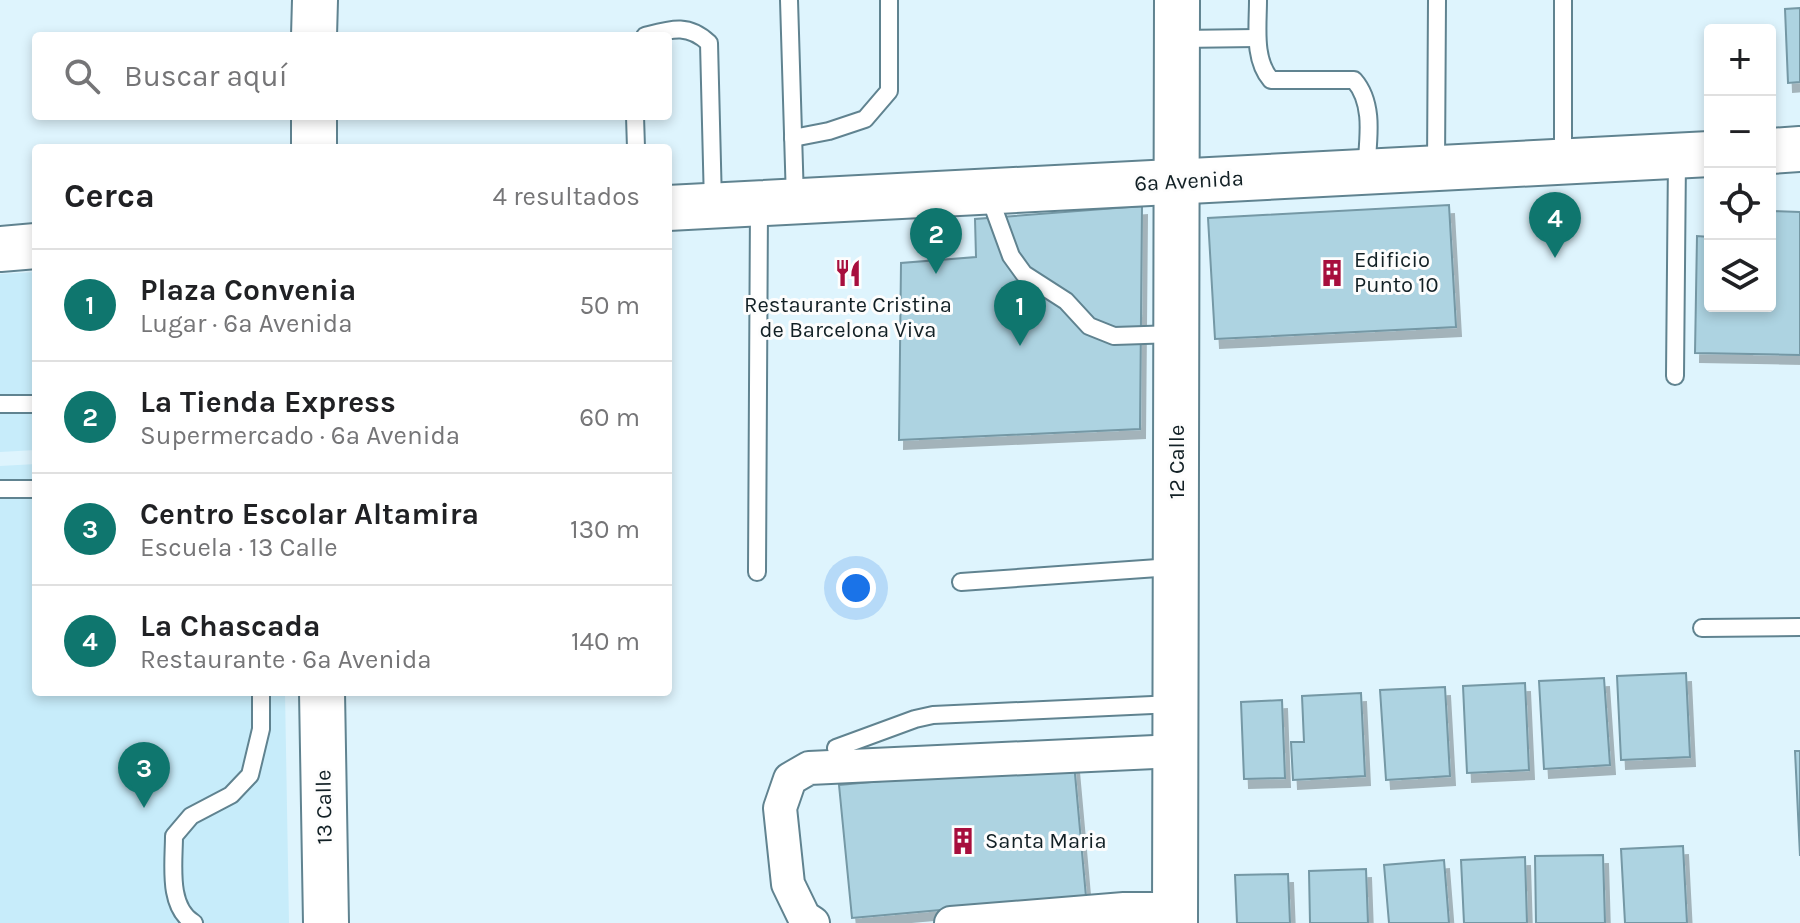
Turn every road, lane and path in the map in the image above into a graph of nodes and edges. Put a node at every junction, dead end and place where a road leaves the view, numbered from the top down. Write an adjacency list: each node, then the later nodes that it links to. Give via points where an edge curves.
1 (315, 0): 8 (street)
2 (789, 0): 13 (lane)
3 (889, 0): 13 (lane, via 889,91 865,119)
4 (1258, 0): 10 (lane)
5 (1437, 0): 20 (lane)
6 (1563, 0): 19 (lane)
7 (1177, 19): 10 (lane); 22 (street, 12 Calle)
8 (314, 32)
9 (659, 32): 25 (lane, via 696,31 709,43)
10 (1257, 38): 21 (lane, via 1261,69 1271,80 1354,80 1363,90)
11 (314, 120): 14 (street)
12 (635, 120): 15 (lane)
13 (793, 138): 24 (lane)
14 (314, 144)
15 (636, 144)
16 (1800, 149): 17 (street)
17 (1776, 151)
18 (1693, 155): 19 (street, 6a Avenida); 30 (lane)
19 (1563, 161): 20 (street, 6a Avenida)
20 (1436, 168): 21 (street, 6a Avenida)
21 (1366, 172): 22 (street, 6a Avenida)
22 (1175, 182): 23 (street, 6a Avenida); 29 (street, 12 Calle)
23 (988, 191): 24 (street, 6a Avenida); 29 (lane, via 1017,265 1066,301 1089,326 1114,336)
24 (777, 203): 25 (street, 6a Avenida); 36 (lane)
25 (713, 206): 26 (street, 6a Avenida)
26 (672, 208)
27 (32, 246): 28 (street)
28 (0, 249)
29 (1176, 334): 35 (street, 12 Calle)
30 (1675, 376)
31 (0, 404): 32 (lane)
32 (32, 404)
33 (0, 489): 34 (lane)
34 (32, 489)
35 (1178, 567): 37 (lane); 42 (street, 12 Calle)
36 (757, 572)
37 (961, 582)
38 (1800, 627): 39 (lane)
39 (1702, 628)
40 (261, 696): 46 (lane, via 261,729 250,775 231,795 191,816 174,836 174,892)
41 (322, 696): 48 (street, 13 Calle)
42 (1176, 704): 43 (lane, via 933,715); 44 (street, 12 Calle)
43 (836, 748)
44 (1176, 751): 45 (street, 12 Calle); 49 (street, via 809,768 790,779 780,808 788,884 804,917)
45 (1175, 916): 50 (street, via 1124,909)
46 (194, 923)
47 (313, 923): 48 (lane)
48 (326, 923)
49 (813, 923)
50 (951, 923)

